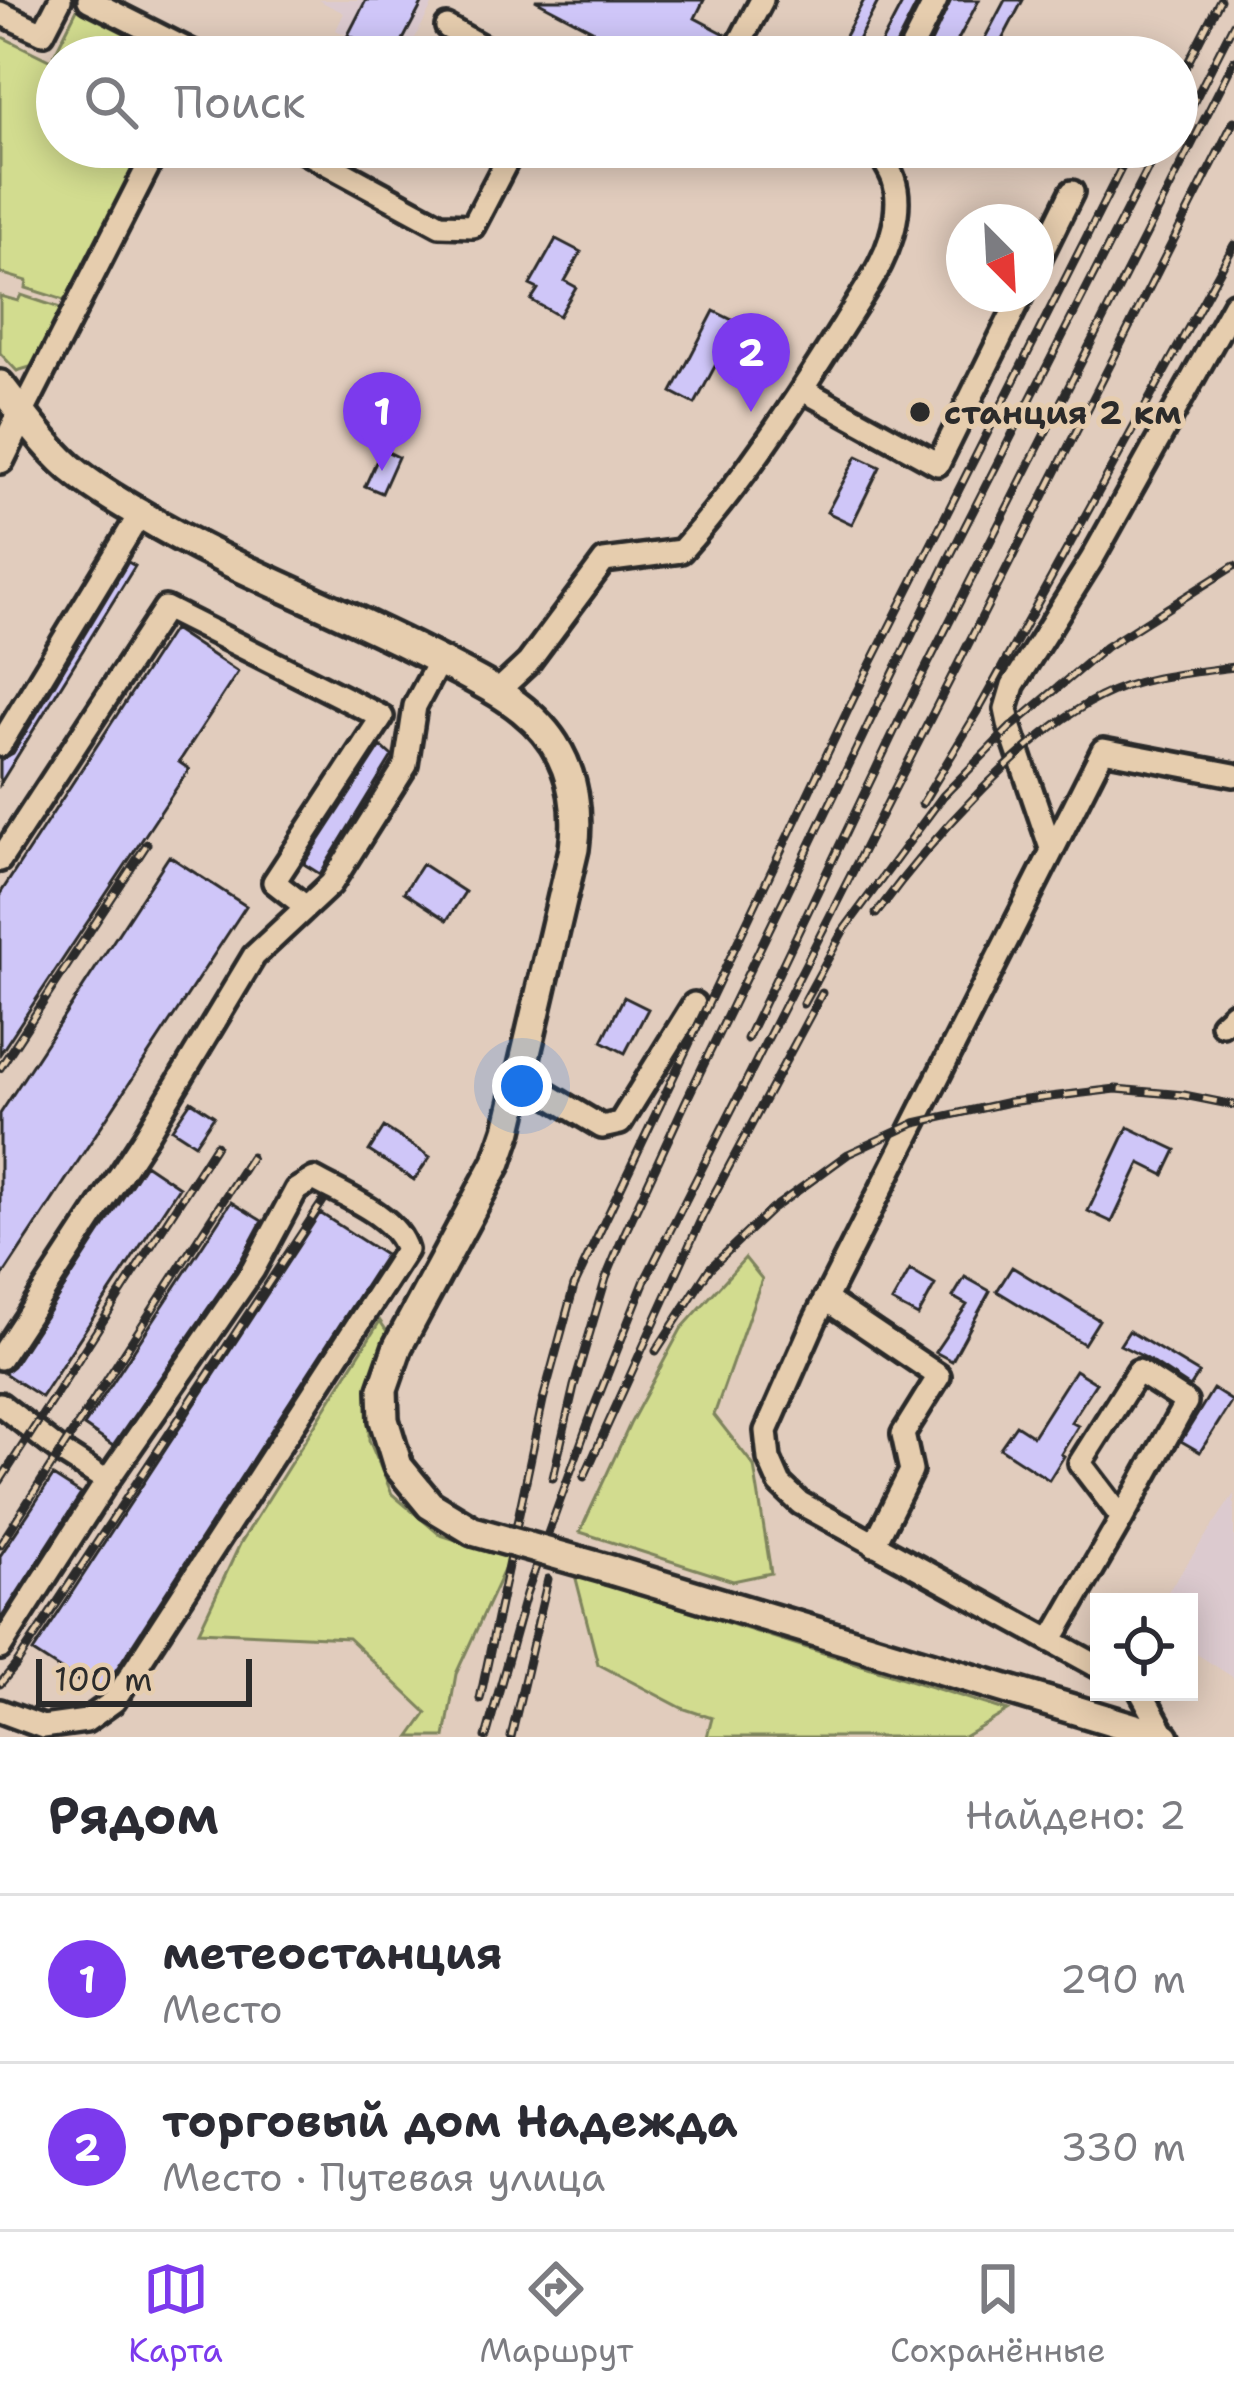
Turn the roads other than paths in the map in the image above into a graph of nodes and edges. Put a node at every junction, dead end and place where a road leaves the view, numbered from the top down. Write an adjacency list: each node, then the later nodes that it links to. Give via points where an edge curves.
1 (60, 0): 5 (street, via 43,33)
2 (89, 0): 7 (street)
3 (762, 0): 9 (street)
4 (936, 0): 10 (street)
5 (0, 13)
6 (447, 27): 8 (street)
7 (160, 36)
8 (463, 36)
9 (743, 36)
10 (918, 36)
11 (147, 168): 21 (street)
12 (335, 168): 13 (street, via 440,224 473,226)
13 (503, 168)
14 (889, 168): 20 (street, via 897,180 896,217 885,258)
15 (1072, 192): 16 (street)
16 (1054, 228)
17 (1234, 304): 28 (street, via 1012,685 1010,728)
18 (1013, 312): 20 (street, via 938,464)
19 (0, 385): 21 (main road)
20 (803, 390): 25 (street, via 681,551 604,561)
21 (22, 414): 22 (main road); 23 (main road, via 74,472)
22 (0, 459)
23 (140, 514): 24 (main road); 26 (street)
24 (439, 661): 25 (main road); 30 (street, via 416,706 406,765 331,884)
25 (497, 692): 32 (main road, via 552,740 575,810 574,849)
26 (0, 745)
27 (1234, 775): 28 (street, via 1103,750)
28 (1052, 851): 33 (street)
29 (0, 860): 30 (street, via 165,608 382,717 274,882)
30 (306, 907): 34 (street, via 254,956)
31 (694, 1004): 32 (street, via 620,1123 602,1127)
32 (521, 1079): 44 (main road, bridge, via 497,1162 383,1389 398,1466 430,1505 473,1531)
33 (825, 1299): 38 (street, via 766,1431 770,1459 800,1504); 38 (street, via 939,1376 903,1434 911,1471)
34 (0, 1358)
35 (0, 1404): 36 (street)
36 (107, 1481): 40 (street); 43 (street, via 253,1270 296,1190 314,1179 402,1234 406,1250 114,1701 86,1721 43,1727)
37 (1122, 1518): 37 (street, via 1186,1402 1138,1371 1080,1463); 39 (street)
38 (874, 1545): 39 (street)
39 (1051, 1641): 41 (street)
40 (0, 1648)
41 (1090, 1662)
42 (1146, 1701): 44 (street)
43 (0, 1711)
44 (1166, 1737)

